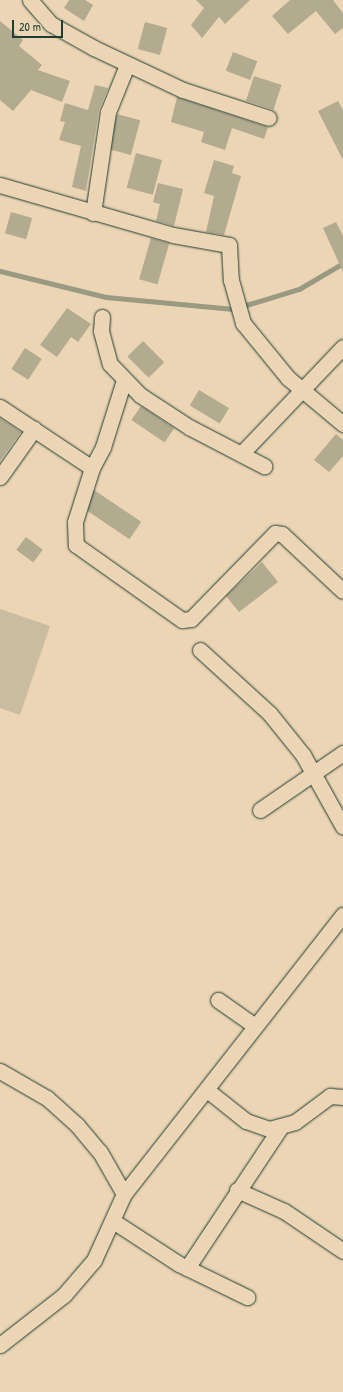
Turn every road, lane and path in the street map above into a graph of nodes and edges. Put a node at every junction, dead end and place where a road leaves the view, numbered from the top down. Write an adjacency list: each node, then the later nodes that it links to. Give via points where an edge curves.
1 (30, 0): 2 (street, via 56,27)
2 (127, 65): 3 (street, via 183,90); 5 (street, via 108,112)
3 (269, 118)
4 (0, 185): 5 (street)
5 (93, 213): 9 (street, via 229,245 231,280 243,323)
6 (102, 317): 8 (street, via 101,331 110,364)
7 (343, 347): 9 (street)
8 (124, 380): 13 (street, via 140,395 189,427); 15 (street, via 103,447)
9 (301, 390): 11 (street); 13 (street)
10 (0, 407): 12 (street)
11 (343, 424)
12 (34, 429): 15 (street); 16 (street)
13 (241, 454): 14 (street)
14 (264, 466)
15 (92, 468): 17 (street, via 75,522 76,544 182,620 191,619 276,533 282,534)
16 (0, 477)
17 (343, 591)
18 (200, 650): 20 (street, via 270,714)
19 (343, 753): 20 (street)
20 (313, 773): 21 (street); 22 (street)
21 (260, 810)
22 (343, 827)
23 (343, 916): 25 (street)
24 (218, 1000): 25 (street)
25 (255, 1026): 27 (street)
26 (0, 1071): 31 (street, via 47,1098 76,1125 100,1152)
27 (207, 1090): 29 (street, via 246,1121 269,1129); 31 (street)
28 (343, 1097): 29 (street, via 330,1096 295,1122)
29 (280, 1128): 30 (street)
30 (237, 1190): 33 (street, via 284,1211); 34 (street)
31 (124, 1194): 32 (street)
32 (113, 1220): 34 (street); 36 (street, via 94,1260 64,1295)
33 (343, 1251)
34 (187, 1268): 35 (street)
35 (247, 1297)
36 (0, 1345)

